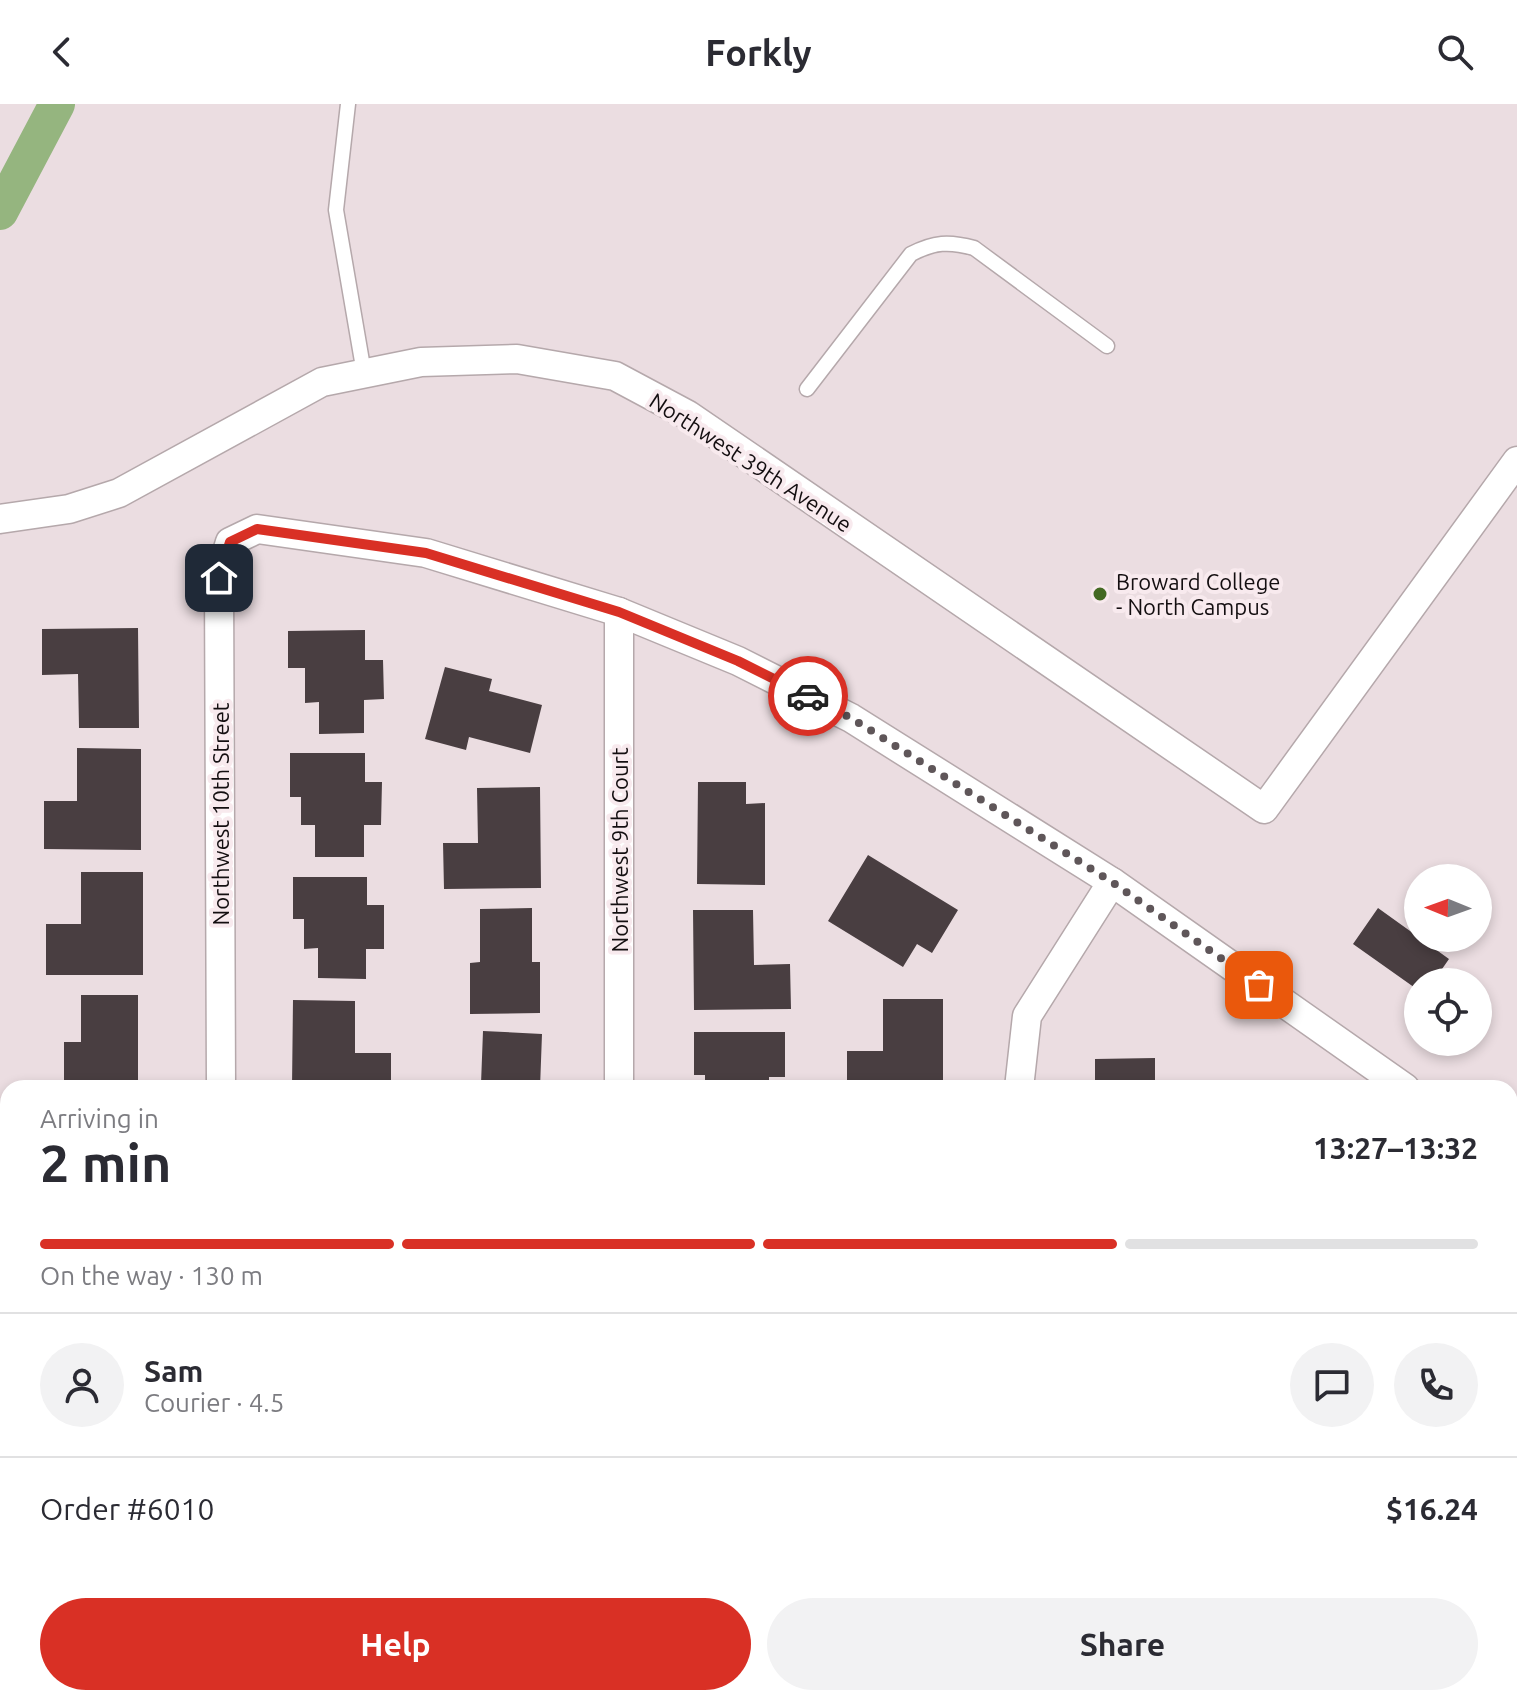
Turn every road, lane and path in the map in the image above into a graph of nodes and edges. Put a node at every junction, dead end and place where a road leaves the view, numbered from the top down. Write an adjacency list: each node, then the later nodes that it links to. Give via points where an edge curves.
1 (348, 104): 3 (lane, via 336,210)
2 (1107, 346): 4 (lane, via 974,248 931,243 911,254)
3 (364, 373): 5 (street, Northwest 39th Avenue, via 421,362 517,359 615,376 688,415 1264,809); 6 (street, Northwest 39th Avenue, via 322,382 119,493 69,509)
4 (807, 389)
5 (1517, 461)
6 (0, 519)
7 (619, 612): 8 (street, via 738,661 851,718); 9 (street, Northwest 10th Street, via 426,553 257,529 230,542 219,578); 10 (street, Northwest 9th Court)
8 (1112, 882): 11 (street, via 1027,1016); 12 (street)
9 (221, 1080)
10 (619, 1080)
11 (1020, 1080)
12 (1394, 1080)

